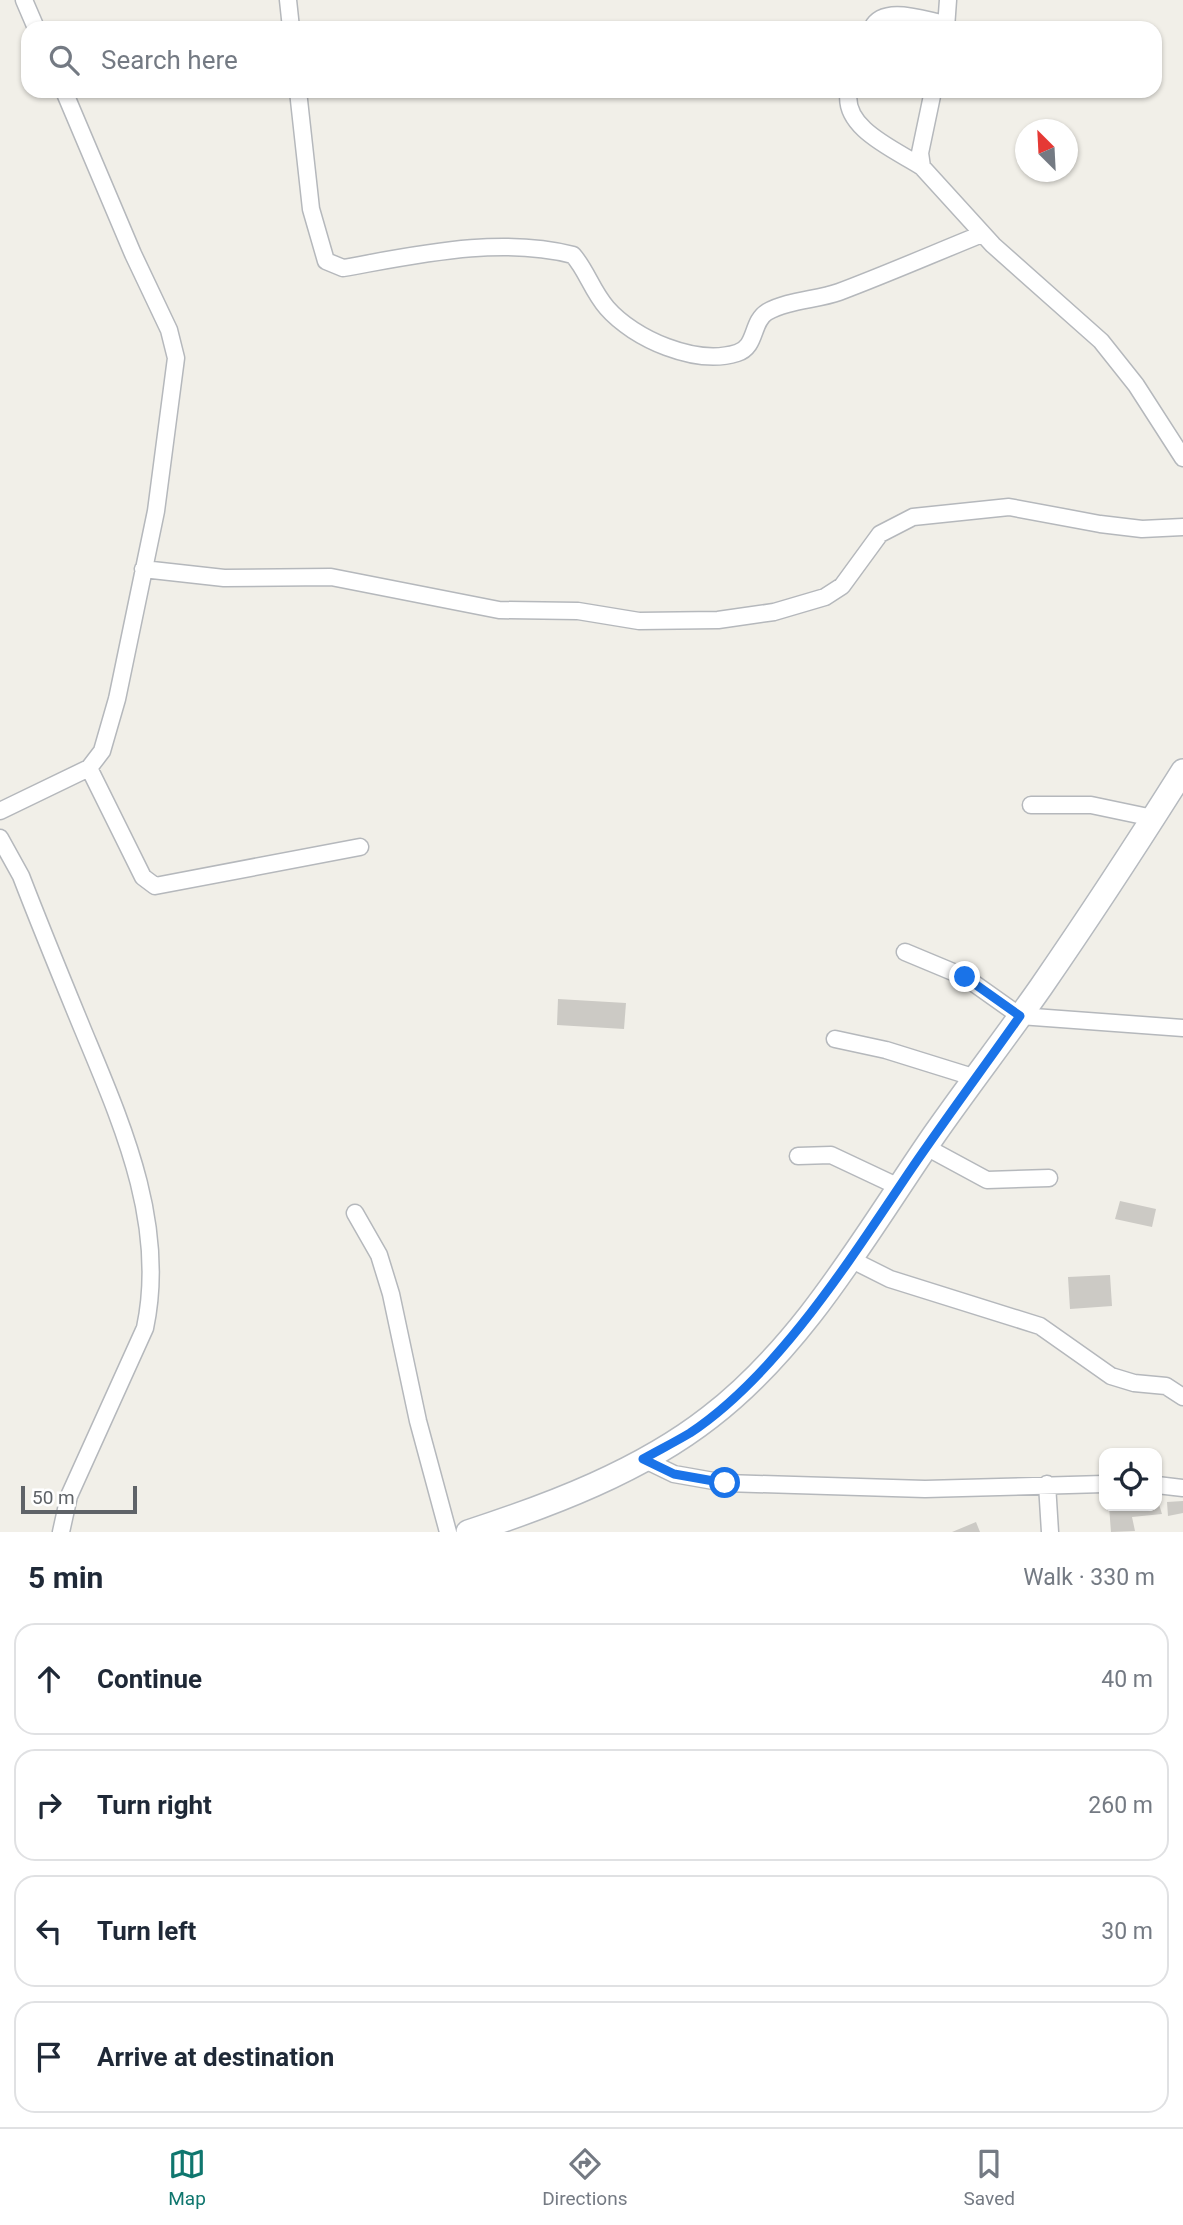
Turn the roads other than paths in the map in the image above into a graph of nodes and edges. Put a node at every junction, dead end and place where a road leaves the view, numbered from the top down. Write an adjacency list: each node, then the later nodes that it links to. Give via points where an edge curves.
1 (24, 0): 4 (street)
2 (288, 0): 5 (street)
3 (948, 0): 8 (street)
4 (33, 21)
5 (290, 21)
6 (878, 21): 7 (street, via 892,15)
7 (922, 21)
8 (947, 21)
9 (67, 98): 17 (street, via 159,305 176,358 156,511)
10 (299, 98): 14 (street, via 311,209 326,261 342,268 471,249 540,247 573,255 608,310 633,331 669,349 738,353 752,340 755,324 767,313 837,293)
11 (849, 98): 13 (street, via 850,114 859,125)
12 (932, 98): 13 (street, via 920,153)
13 (922, 167): 14 (street)
14 (982, 234): 15 (street, via 1101,341)
15 (1183, 458)
16 (1183, 527): 17 (street, via 1142,529 1009,507 913,517 880,534 842,586 825,597 774,612 718,620 639,621 578,611 499,610 331,577 224,578)
17 (143, 569): 18 (street, via 117,699 102,751)
18 (89, 768): 21 (street); 24 (street, via 142,877 155,886)
19 (1183, 771): 22 (main road)
20 (1031, 805): 22 (street, via 1091,805)
21 (0, 811)
22 (1153, 818): 26 (main road)
23 (0, 838): 43 (street, via 21,876 130,1150 149,1244 150,1301 145,1328 69,1496)
24 (360, 847)
25 (905, 952): 26 (street, via 965,977)
26 (1020, 1016): 27 (street); 29 (main road)
27 (1183, 1028)
28 (835, 1039): 29 (street)
29 (976, 1078): 30 (main road)
30 (926, 1147): 32 (street, via 987,1180); 33 (main road)
31 (798, 1156): 33 (street, via 831,1155)
32 (1049, 1178)
33 (899, 1186): 35 (main road)
34 (355, 1213): 44 (street, via 379,1255 391,1294)
35 (852, 1260): 36 (street, via 890,1279 1040,1326 1111,1376 1166,1386); 37 (main road, via 749,1381 690,1432)
36 (1183, 1396)
37 (643, 1459): 38 (street, via 674,1474 725,1483 925,1489); 42 (main road)
38 (1047, 1484): 39 (street); 46 (street)
39 (1099, 1484)
40 (1162, 1486): 41 (street)
41 (1183, 1488)
42 (490, 1528): 45 (main road)
43 (61, 1532)
44 (448, 1532)
45 (468, 1532)
46 (1050, 1532)

